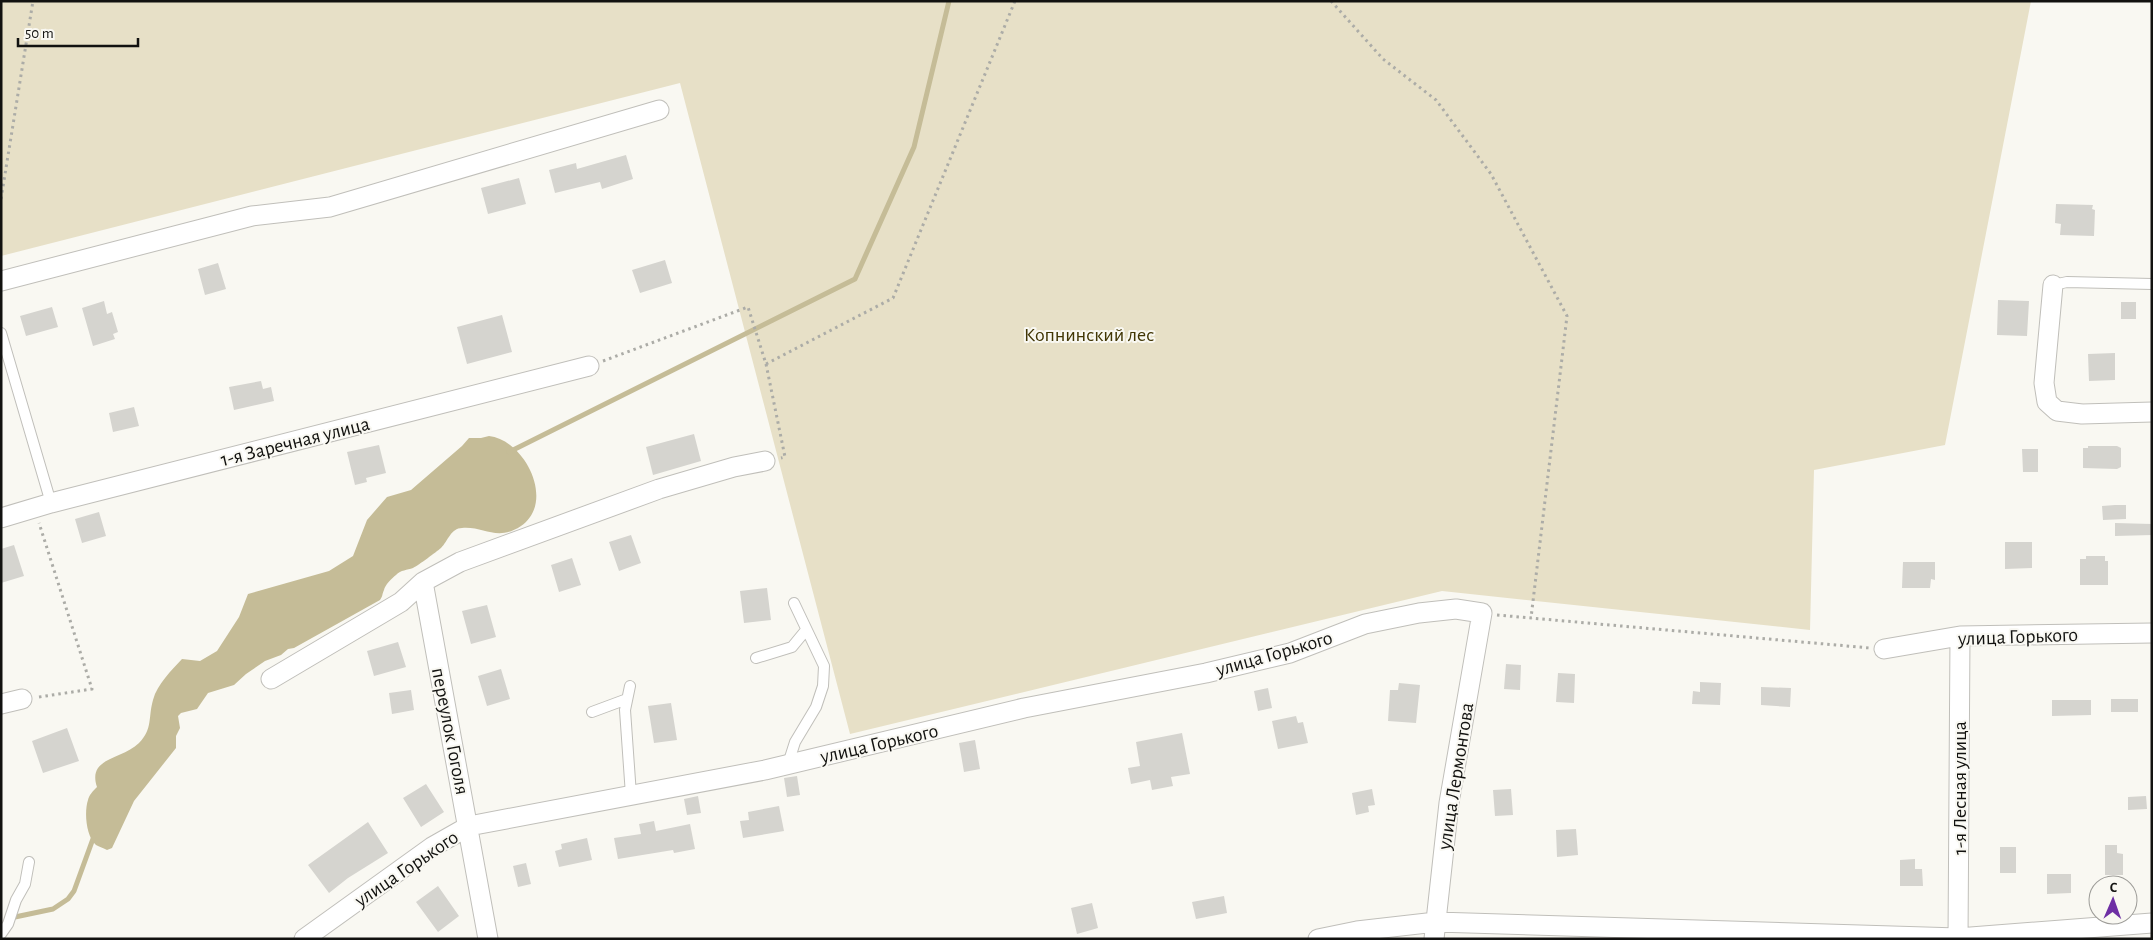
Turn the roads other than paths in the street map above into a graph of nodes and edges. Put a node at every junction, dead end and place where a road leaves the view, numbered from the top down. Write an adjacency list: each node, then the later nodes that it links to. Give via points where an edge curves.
1 (659, 110): 2 (street, via 330,207 252,216)
2 (1, 281)
3 (2152, 284): 4 (lane, via 2067,282)
4 (2053, 285): 7 (street, via 2044,383 2047,402 2057,411 2082,414)
5 (1, 332): 9 (lane)
6 (589, 366): 9 (street, 1-я Заречная улица)
7 (2152, 412)
8 (765, 461): 11 (street, via 659,489 460,562)
9 (50, 503): 10 (street, 1-я Заречная улица)
10 (1, 518)
11 (423, 582): 19 (street, via 401,602); 27 (street, переулок Гоголя)
12 (794, 603): 14 (lane)
13 (1482, 613): 25 (street, улица Горького, via 1456,609 1365,624 1281,655 1024,708); 30 (street, улица Лермонтова, via 1449,803)
14 (806, 630): 18 (lane, via 792,647); 25 (lane, via 824,666 823,686 816,707 795,742)
15 (2152, 633): 16 (street, улица Горького)
16 (1960, 636): 17 (street, улица Горького); 32 (street, 1-я Лесная улица)
17 (1884, 649)
18 (756, 658)
19 (271, 679)
20 (630, 686): 22 (lane)
21 (22, 699): 23 (street)
22 (627, 699): 24 (lane); 26 (lane)
23 (1, 704)
24 (592, 712)
25 (788, 764): 26 (street, улица Горького)
26 (631, 795): 27 (street, улица Горького)
27 (469, 826): 33 (street, улица Горького, via 432,847); 34 (street, переулок Гоголя)
28 (29, 862): 31 (lane, via 25,884)
29 (2152, 924): 32 (street)
30 (1435, 931): 32 (street); 35 (street, via 1358,931)
31 (1, 934)
32 (1958, 938)
33 (304, 939)
34 (488, 939)
35 (1318, 939)

